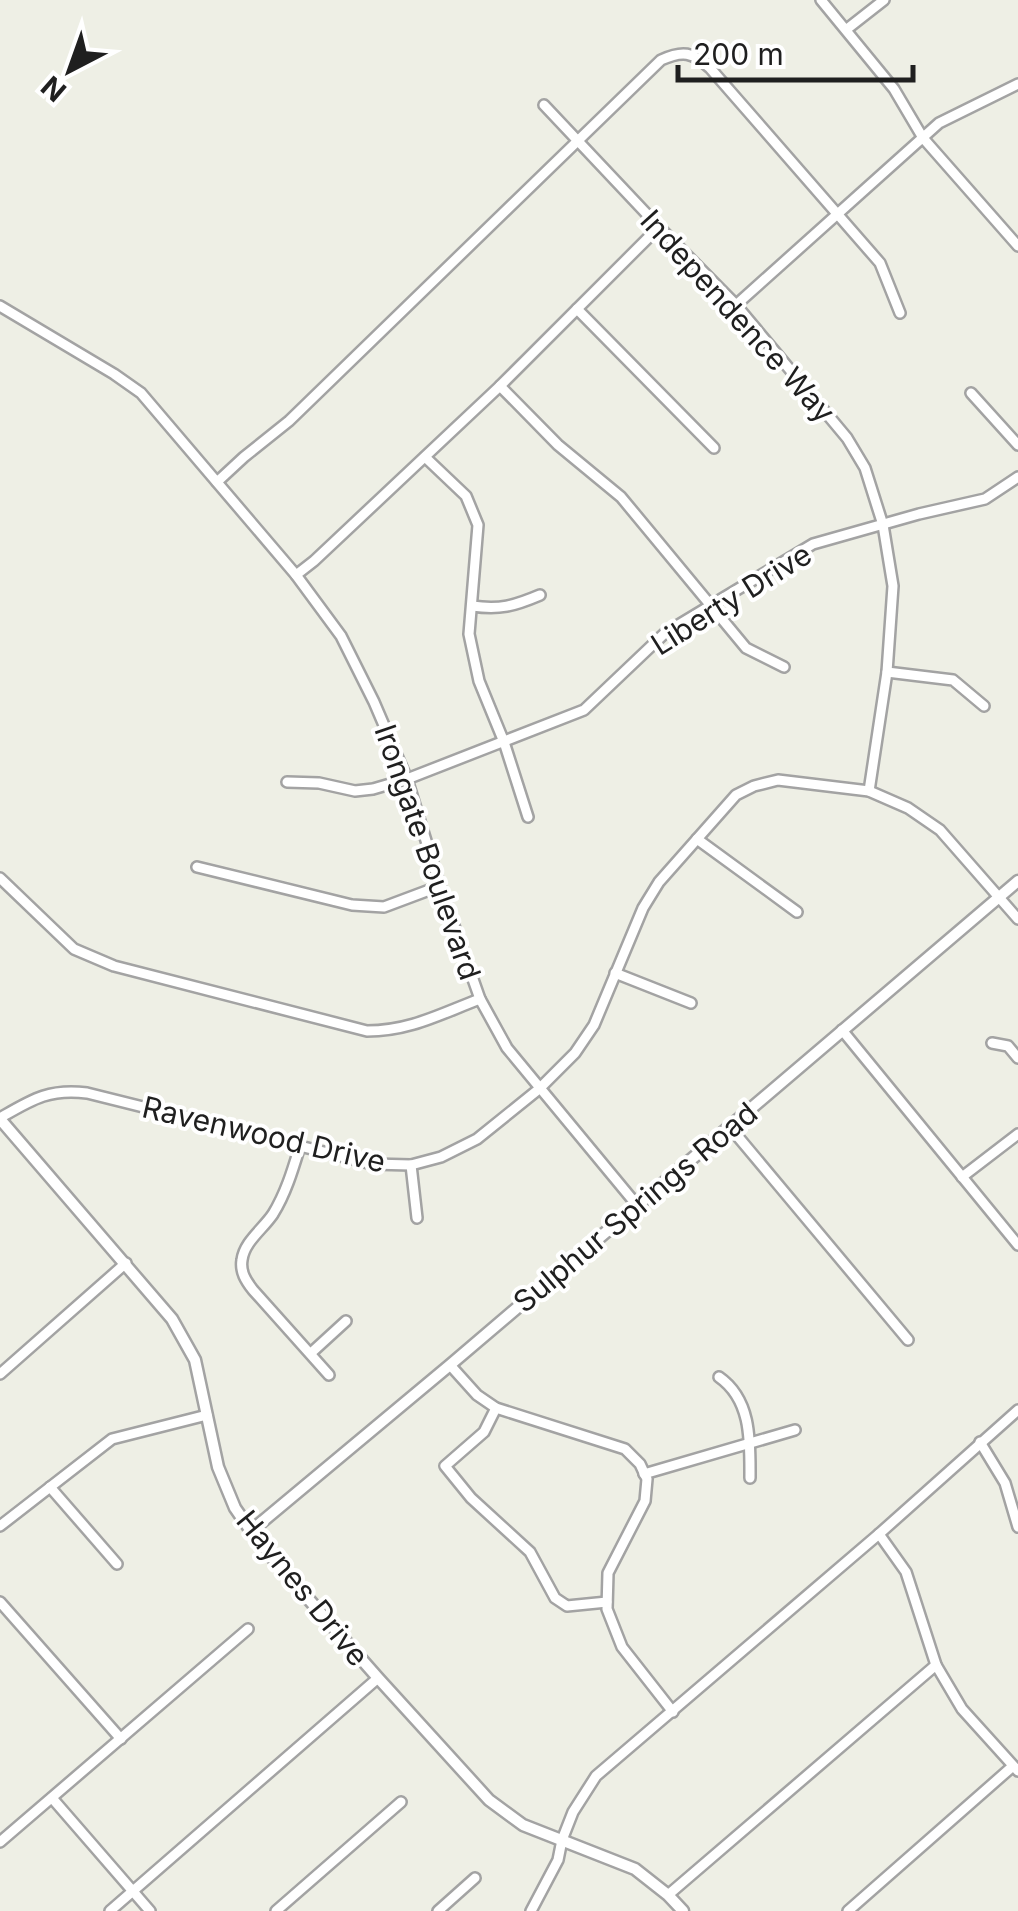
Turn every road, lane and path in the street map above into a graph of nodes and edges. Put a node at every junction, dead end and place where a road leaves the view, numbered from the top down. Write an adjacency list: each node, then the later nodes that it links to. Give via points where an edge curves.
1 (821, 0): 3 (street)
2 (884, 0): 3 (street)
3 (847, 29): 6 (street)
4 (1018, 84): 6 (street, via 939,123)
5 (544, 104): 7 (street, Independence Way)
6 (923, 138): 8 (street); 10 (street)
7 (578, 141): 8 (street, via 661,60 678,52 698,57); 9 (street, Independence Way); 21 (street, via 289,421)
8 (838, 214): 11 (street); 14 (street, via 880,262)
9 (659, 228): 11 (street, Independence Way); 13 (street)
10 (1018, 246)
11 (736, 305): 22 (street, Independence Way, via 846,438 865,468)
12 (0, 306): 21 (street, Irongate Boulevard, via 140,393)
13 (578, 309): 15 (street); 18 (street)
14 (900, 313)
15 (500, 386): 19 (street); 25 (street, via 621,497)
16 (971, 393): 17 (street)
17 (1018, 445)
18 (714, 448)
19 (425, 457): 23 (street); 26 (street, via 466,496 478,524)
20 (1018, 477): 22 (street, Liberty Drive, via 985,499)
21 (217, 482): 23 (street, Irongate Boulevard)
22 (883, 525): 25 (street, Liberty Drive, via 812,544); 28 (street, Independence Way, via 893,586)
23 (296, 575): 31 (street, Irongate Boulevard, via 341,636)
24 (540, 595): 26 (street, via 514,606)
25 (711, 605): 27 (street, via 746,648); 30 (street, Liberty Drive, via 664,634 584,710)
26 (472, 606): 30 (street, via 469,634 479,681)
27 (784, 667)
28 (887, 672): 29 (street, via 954,680); 33 (street, Independence Way)
29 (984, 706)
30 (504, 742): 31 (street, Liberty Drive); 34 (street)
31 (407, 779): 32 (street, Liberty Drive, via 355,791); 39 (street, Irongate Boulevard)
32 (287, 782)
33 (869, 792): 35 (street, Ravenwood Drive, via 778,780 754,786 736,795); 40 (street, Ravenwood Drive, via 940,830)
34 (528, 817)
35 (697, 839): 41 (street); 43 (street, Ravenwood Drive, via 643,908)
36 (197, 867): 39 (street, via 352,906 384,907)
37 (0, 878): 44 (street, via 74,949 114,966 366,1031 409,1027)
38 (1018, 881): 40 (street, Sulphur Springs Road)
39 (440, 886): 44 (street, Irongate Boulevard)
40 (1000, 897): 42 (street, Ravenwood Drive); 46 (street, Sulphur Springs Road)
41 (797, 912)
42 (1018, 919)
43 (615, 973): 45 (street); 49 (street, Ravenwood Drive, via 586,1038)
44 (480, 998): 49 (street, Irongate Boulevard, via 506,1048)
45 (691, 1003)
46 (842, 1030): 51 (street, Sulphur Springs Road); 55 (street)
47 (992, 1043): 48 (street, via 1008,1046)
48 (1018, 1058)
49 (539, 1089): 54 (street, Ravenwood Drive, via 477,1139); 56 (street, Irongate Boulevard)
50 (0, 1119): 53 (street, Ravenwood Drive, via 34,1098 69,1090); 59 (street, Haynes Drive)
51 (729, 1126): 56 (street, Sulphur Springs Road); 61 (street)
52 (1018, 1134): 55 (street)
53 (300, 1146): 54 (street, Ravenwood Drive, via 372,1164); 62 (street, via 286,1188 242,1255 241,1267 252,1290)
54 (411, 1165): 57 (street)
55 (962, 1178): 58 (street)
56 (636, 1204): 63 (street, Sulphur Springs Road)
57 (417, 1218)
58 (1018, 1244)
59 (126, 1263): 64 (street); 69 (street, Haynes Drive, via 172,1318 195,1360)
60 (346, 1320): 62 (street)
61 (908, 1340)
62 (311, 1353): 65 (street)
63 (450, 1365): 67 (street); 78 (street, Sulphur Springs Road)
64 (2, 1368)
65 (328, 1375)
66 (719, 1377): 72 (street, via 740,1397)
67 (496, 1408): 73 (street, via 625,1449); 82 (street, via 484,1432 445,1466 530,1552 555,1598 567,1606)
68 (1018, 1410): 71 (street)
69 (207, 1415): 75 (street, via 112,1439); 78 (street, Haynes Drive, via 218,1466)
70 (795, 1430): 72 (street)
71 (980, 1442): 77 (street, via 1006,1484); 79 (street)
72 (750, 1444): 73 (street); 74 (street)
73 (644, 1474): 82 (street, via 644,1501 608,1572)
74 (750, 1478)
75 (50, 1487): 76 (street); 80 (street)
76 (0, 1526)
77 (1018, 1527)
78 (251, 1531): 85 (street, Haynes Drive)
79 (879, 1534): 84 (street, via 906,1572); 86 (street)
80 (117, 1564)
81 (0, 1602): 87 (street)
82 (607, 1602): 86 (street, via 622,1647)
83 (248, 1628): 87 (street)
84 (936, 1665): 88 (street, via 962,1709); 95 (street)
85 (378, 1678): 91 (street, Haynes Drive, via 488,1800); 94 (street)
86 (673, 1712): 91 (street, via 596,1776)
87 (121, 1739): 89 (street)
88 (1016, 1769): 102 (street)
89 (52, 1798): 92 (street); 94 (street)
90 (401, 1802): 98 (street)
91 (562, 1840): 95 (street, Haynes Drive, via 635,1869); 100 (street)
92 (0, 1842)
93 (475, 1878): 99 (street)
94 (133, 1891): 96 (street); 97 (street)
95 (668, 1895): 101 (street, Haynes Drive)
96 (110, 1911)
97 (150, 1911)
98 (276, 1911)
99 (438, 1911)
100 (531, 1911)
101 (683, 1911)
102 (848, 1911)

